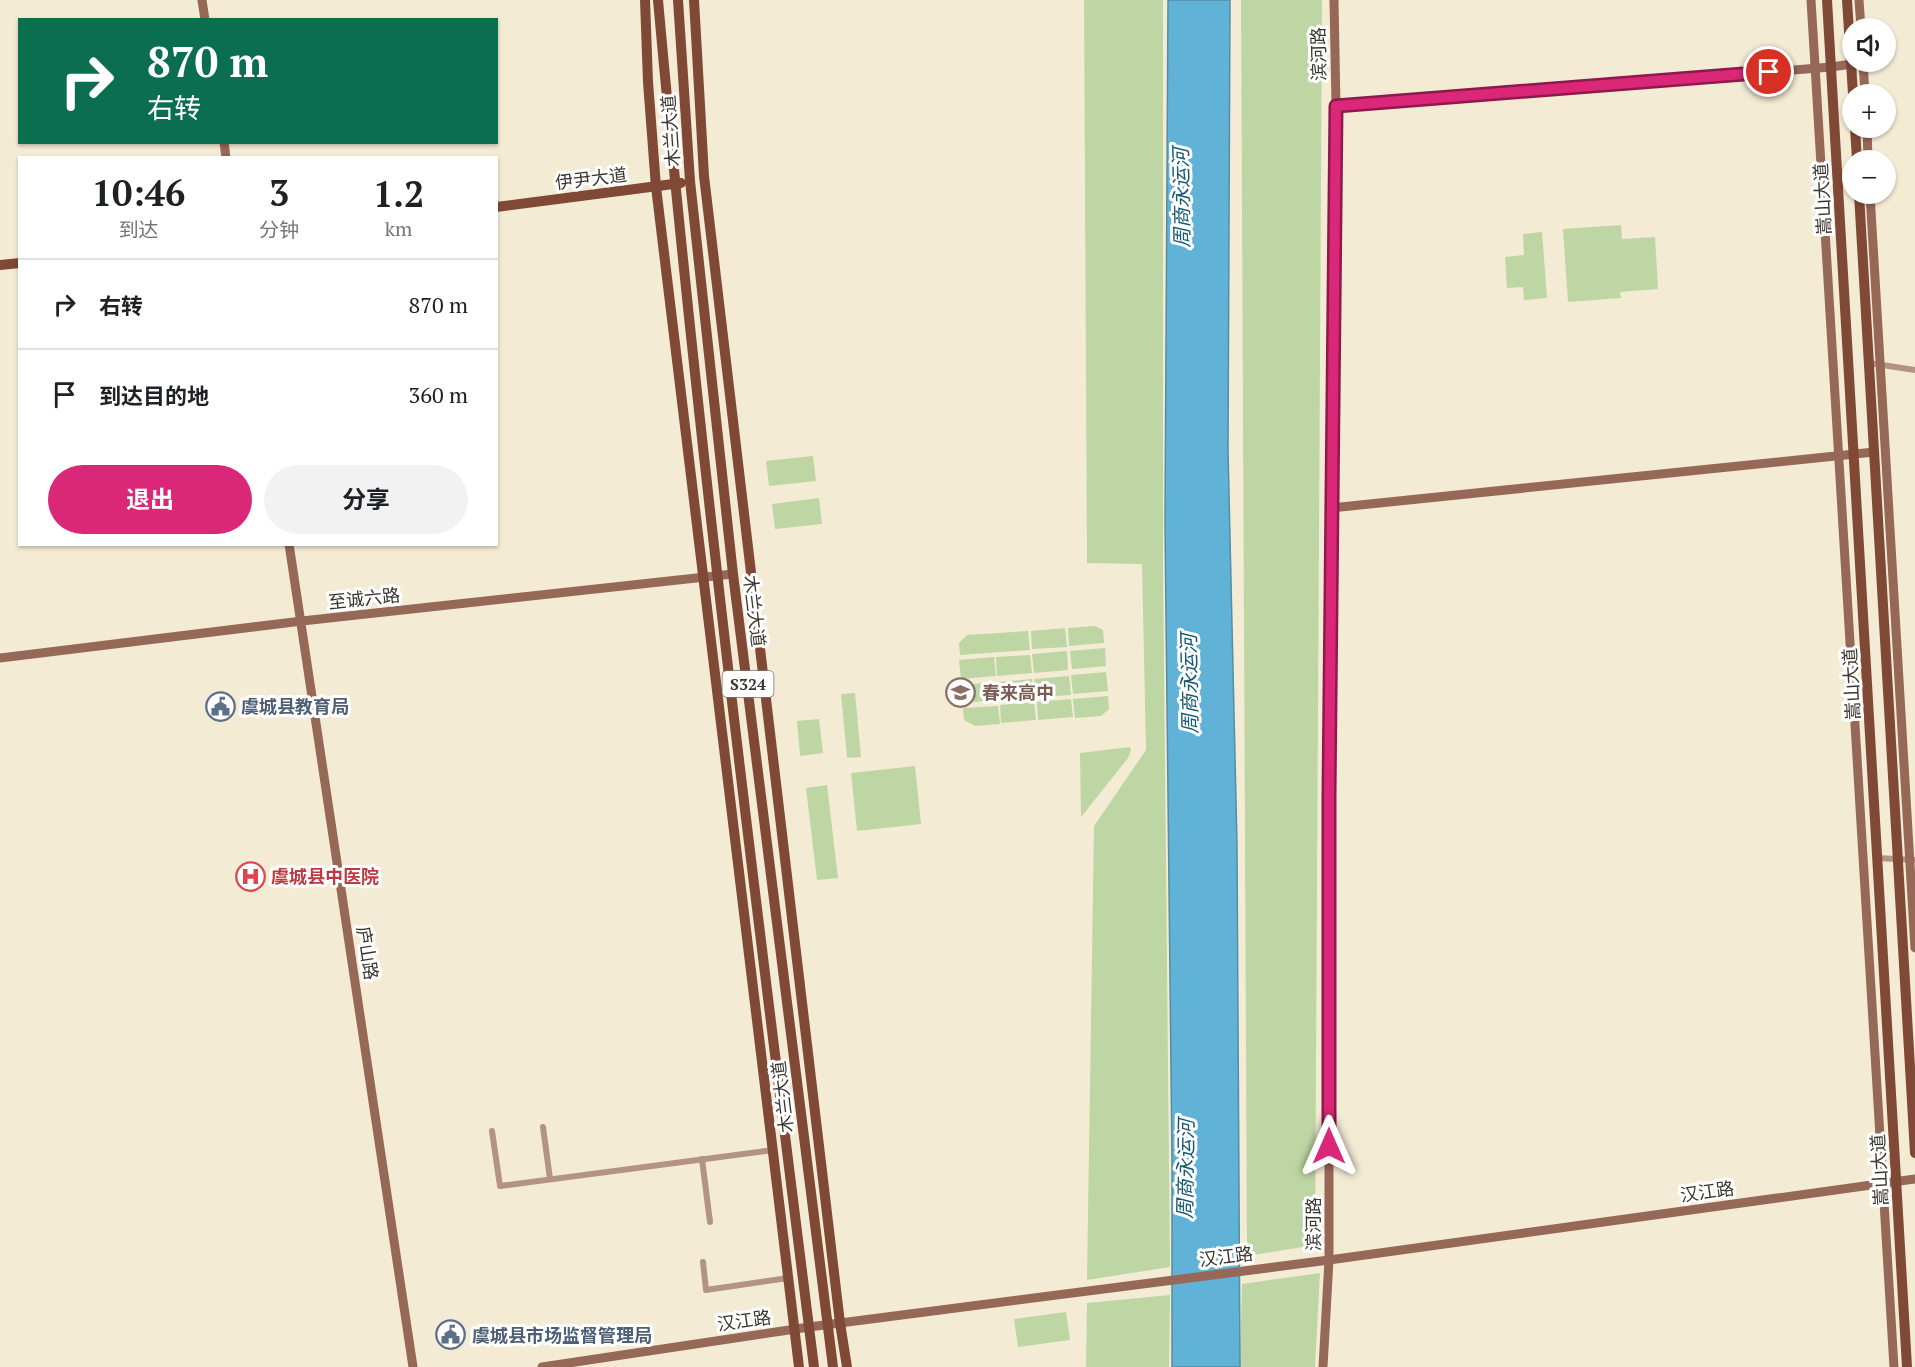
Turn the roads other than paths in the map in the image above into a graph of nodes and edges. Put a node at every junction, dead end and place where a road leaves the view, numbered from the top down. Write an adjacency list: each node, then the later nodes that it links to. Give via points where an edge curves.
1 (202, 0): 11 (street)
2 (645, 0): 20 (main road)
3 (658, 0): 19 (main road, 木兰大道 / S324)
4 (678, 0): 18 (main road, 木兰大道 / S324)
5 (694, 0): 55 (main road, via 704,176)
6 (1334, 0): 17 (street, 滨河路)
7 (1811, 0): 16 (street)
8 (1827, 0): 15 (main road, 嵩山大道)
9 (1847, 0): 12 (main road)
10 (1859, 0): 13 (street)
11 (205, 18)
12 (1850, 18)
13 (1860, 18)
14 (1842, 65): 15 (street)
15 (1831, 67): 16 (street); 29 (main road, 嵩山大道)
16 (1815, 68): 17 (street); 30 (street)
17 (1336, 106): 31 (street, 滨河路)
18 (690, 181): 19 (main road, 伊尹大道); 33 (main road, 木兰大道 / S324)
19 (674, 184): 20 (main road, 伊尹大道); 34 (main road, 木兰大道 / S324)
20 (656, 187): 23 (main road, 伊尹大道); 35 (main road)
21 (1860, 204): 26 (main road, 嵩山大道)
22 (1870, 204): 26 (street)
23 (498, 207)
24 (18, 263): 25 (main road)
25 (0, 265)
26 (1874, 364): 27 (street); 28 (main road, 嵩山大道); 40 (street)
27 (1915, 370)
28 (1874, 452): 29 (street); 39 (main road, 嵩山大道)
29 (1854, 453): 30 (street); 38 (main road, 嵩山大道)
30 (1839, 454): 31 (street); 50 (street)
31 (1331, 508): 52 (street, 滨河路)
32 (289, 546): 36 (street, 庐山路)
33 (733, 574): 34 (street, 至诚六路); 56 (main road, 木兰大道 / S324)
34 (717, 576): 35 (street, 至诚六路); 57 (main road, 木兰大道 / S324)
35 (702, 578): 36 (street, 至诚六路); 44 (main road)
36 (302, 621): 37 (street, 至诚六路); 59 (street, 庐山路)
37 (0, 658)
38 (1877, 858): 39 (street); 49 (main road, 嵩山大道)
39 (1898, 859): 40 (street); 45 (main road, 嵩山大道)
40 (1912, 859): 41 (street)
41 (1915, 948)
42 (543, 1127): 47 (street)
43 (492, 1131): 47 (street, via 500,1186)
44 (773, 1150): 46 (street); 54 (main road)
45 (1915, 1153)
46 (702, 1159): 47 (street); 51 (street)
47 (550, 1179)
48 (1915, 1179): 49 (street, 汉江路)
49 (1896, 1181): 50 (street, 汉江路); 67 (main road, 嵩山大道)
50 (1883, 1183): 52 (street, 汉江路); 66 (street)
51 (710, 1222)
52 (1329, 1260): 55 (street, 汉江路); 65 (street, 滨河路)
53 (703, 1262): 54 (street, via 706,1290)
54 (788, 1278): 58 (main road)
55 (840, 1323): 56 (street, 汉江路); 64 (main road)
56 (826, 1325): 57 (street, 汉江路); 63 (main road, 木兰大道 / S324)
57 (809, 1328): 58 (street, 汉江路); 62 (main road, 木兰大道 / S324)
58 (795, 1330): 60 (street, 汉江路); 61 (main road)
59 (413, 1367)
60 (542, 1367)
61 (799, 1367)
62 (814, 1367)
63 (833, 1367)
64 (847, 1367)
65 (1323, 1367)
66 (1894, 1367)
67 (1907, 1367)

